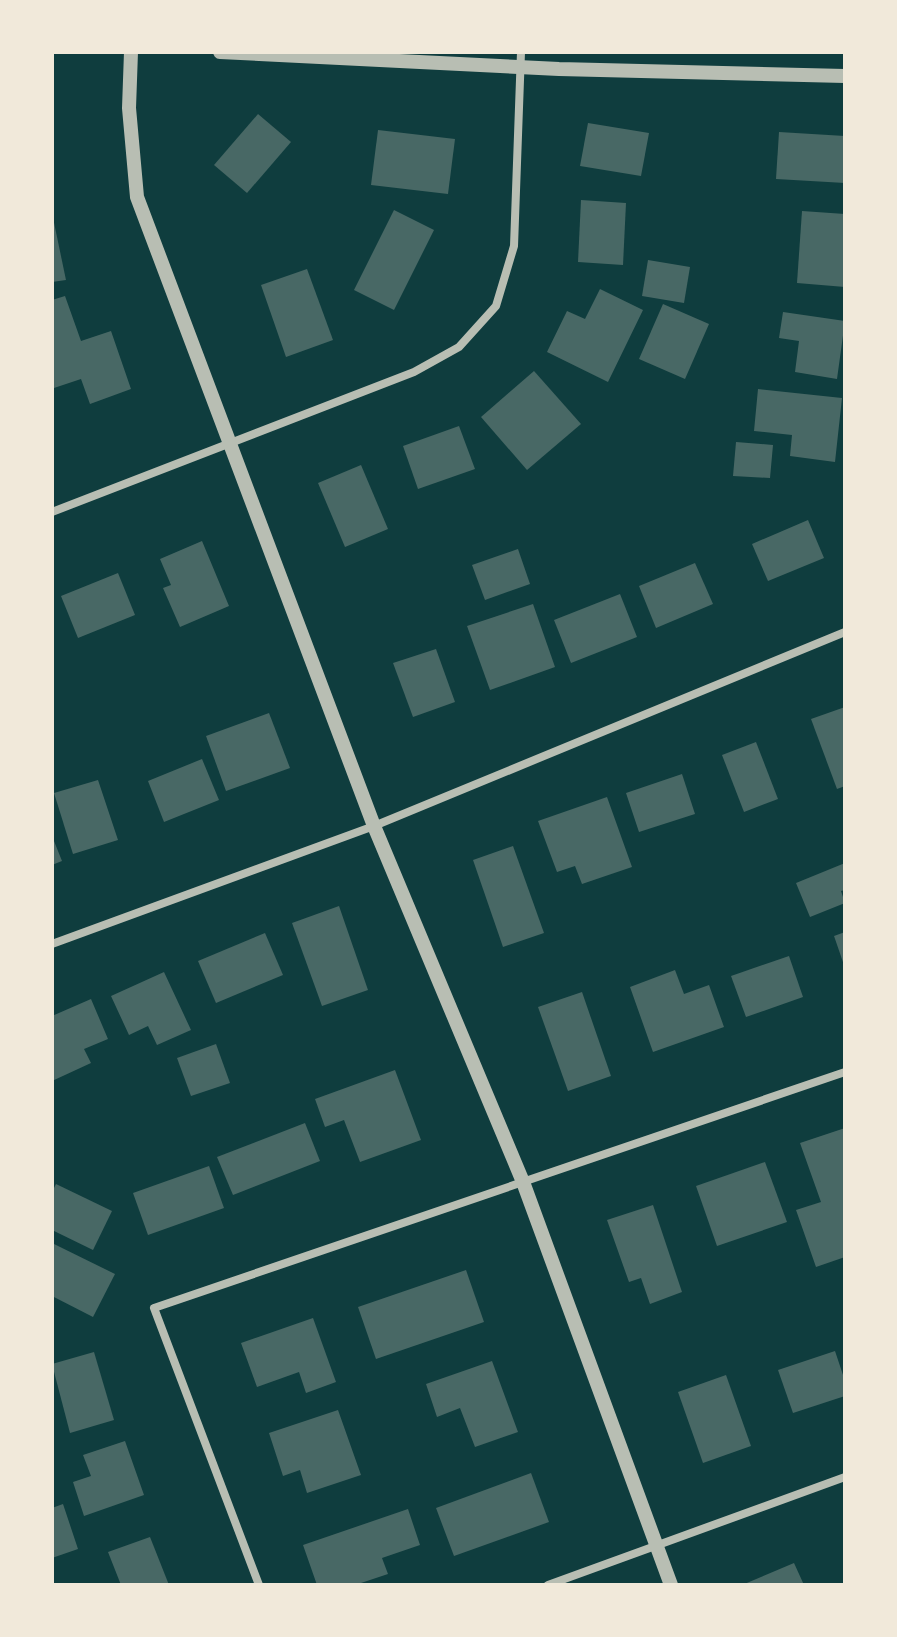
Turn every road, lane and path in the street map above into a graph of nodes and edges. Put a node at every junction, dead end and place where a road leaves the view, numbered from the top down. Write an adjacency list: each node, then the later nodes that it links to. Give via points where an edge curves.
1 (131, 52): 5 (street, via 129,108 137,197)
2 (220, 52): 3 (street)
3 (521, 59): 4 (street); 5 (street, via 514,246 496,306 459,347 414,372)
4 (845, 76)
5 (229, 441): 6 (street); 8 (street)
6 (52, 512)
7 (845, 632): 8 (street)
8 (374, 826): 9 (street); 11 (street)
9 (52, 944)
10 (845, 1072): 11 (street)
11 (523, 1182): 13 (street); 14 (street, via 154,1308)
12 (845, 1477): 13 (street)
13 (656, 1546): 15 (street); 16 (street)
14 (259, 1585)
15 (548, 1585)
16 (671, 1585)

